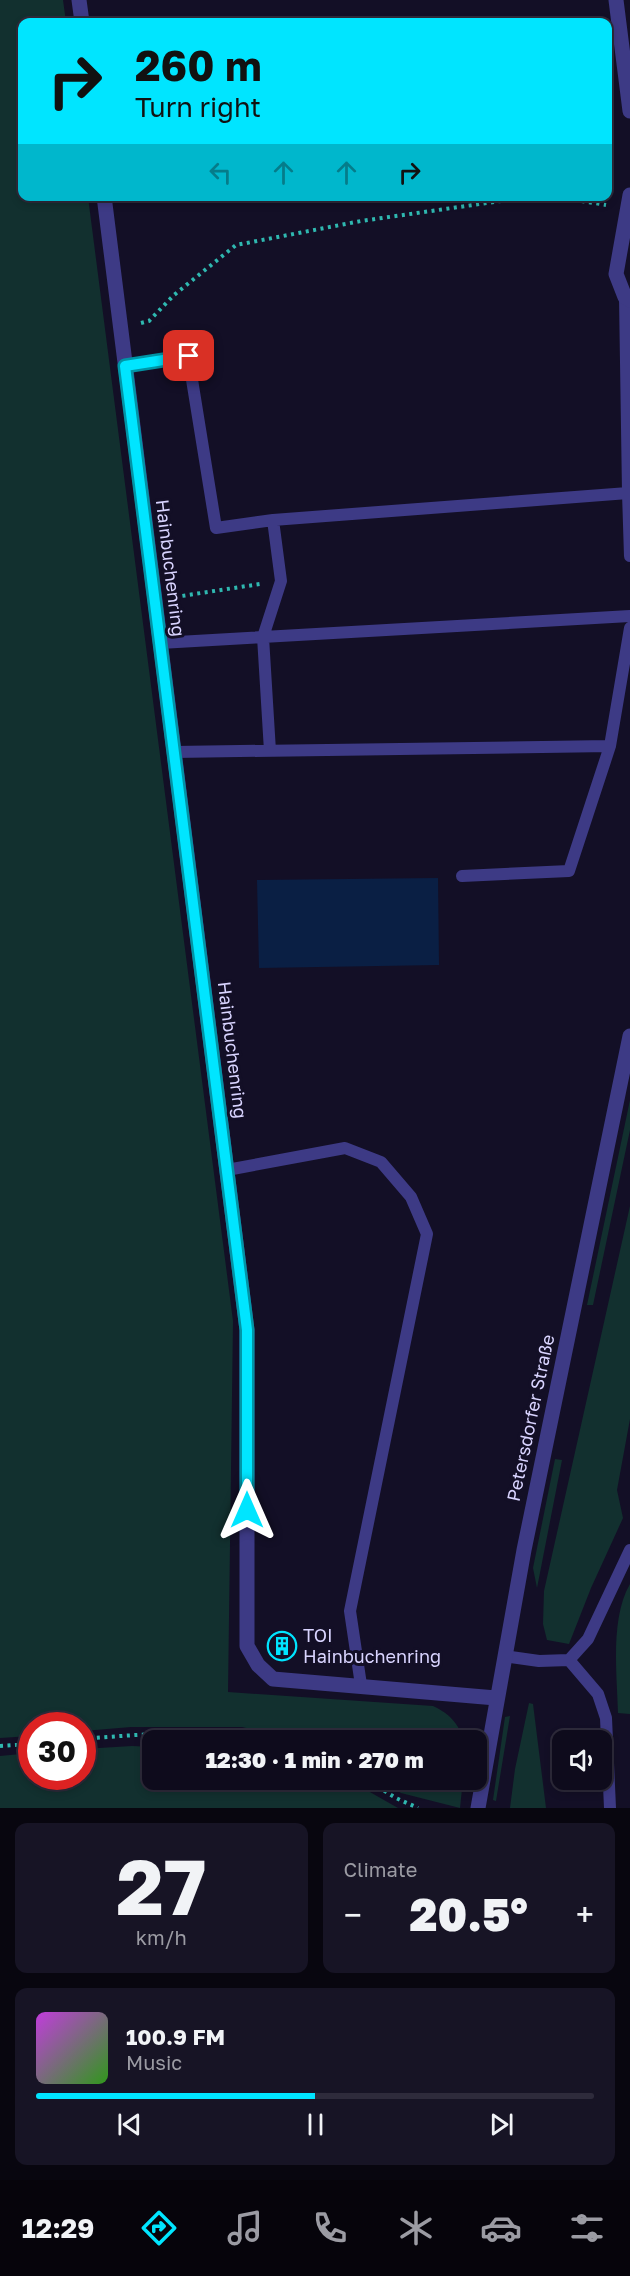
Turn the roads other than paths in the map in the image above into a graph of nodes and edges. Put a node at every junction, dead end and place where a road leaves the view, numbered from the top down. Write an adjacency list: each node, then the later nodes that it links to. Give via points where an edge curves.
1 (79, 0): 3 (street)
2 (616, 0): 4 (street)
3 (81, 18)
4 (630, 111)
5 (105, 201): 8 (street, Hainbuchenring)
6 (629, 202): 7 (street, via 616,274)
7 (627, 299): 9 (lane)
8 (125, 366): 10 (lane, via 189,356 216,528); 15 (street, Hainbuchenring)
9 (628, 493): 10 (lane); 11 (lane)
10 (273, 520): 14 (lane, via 281,581)
11 (630, 556)
12 (630, 616): 14 (lane)
13 (630, 628): 16 (lane)
14 (263, 637): 15 (lane); 17 (lane)
15 (160, 643): 18 (street, Hainbuchenring)
16 (610, 746): 17 (lane); 19 (lane, via 569,871)
17 (270, 751): 18 (lane)
18 (174, 753): 21 (street, Hainbuchenring)
19 (462, 876)
20 (630, 1036): 23 (street, Petersdorfer Straße)
21 (227, 1170): 25 (street, Hainbuchenring, via 247,1330 247,1646 258,1665 273,1678); 25 (lane, via 345,1148 381,1162 411,1197 427,1234 350,1611)
22 (630, 1550): 24 (lane, via 588,1640)
23 (504, 1656): 24 (lane); 26 (street, Petersdorfer Straße)
24 (569, 1660): 28 (lane, via 598,1694 606,1718)
25 (361, 1685): 26 (street, Hainbuchenring)
26 (496, 1698): 27 (street, Petersdorfer Straße)
27 (478, 1808)
28 (610, 1808)

